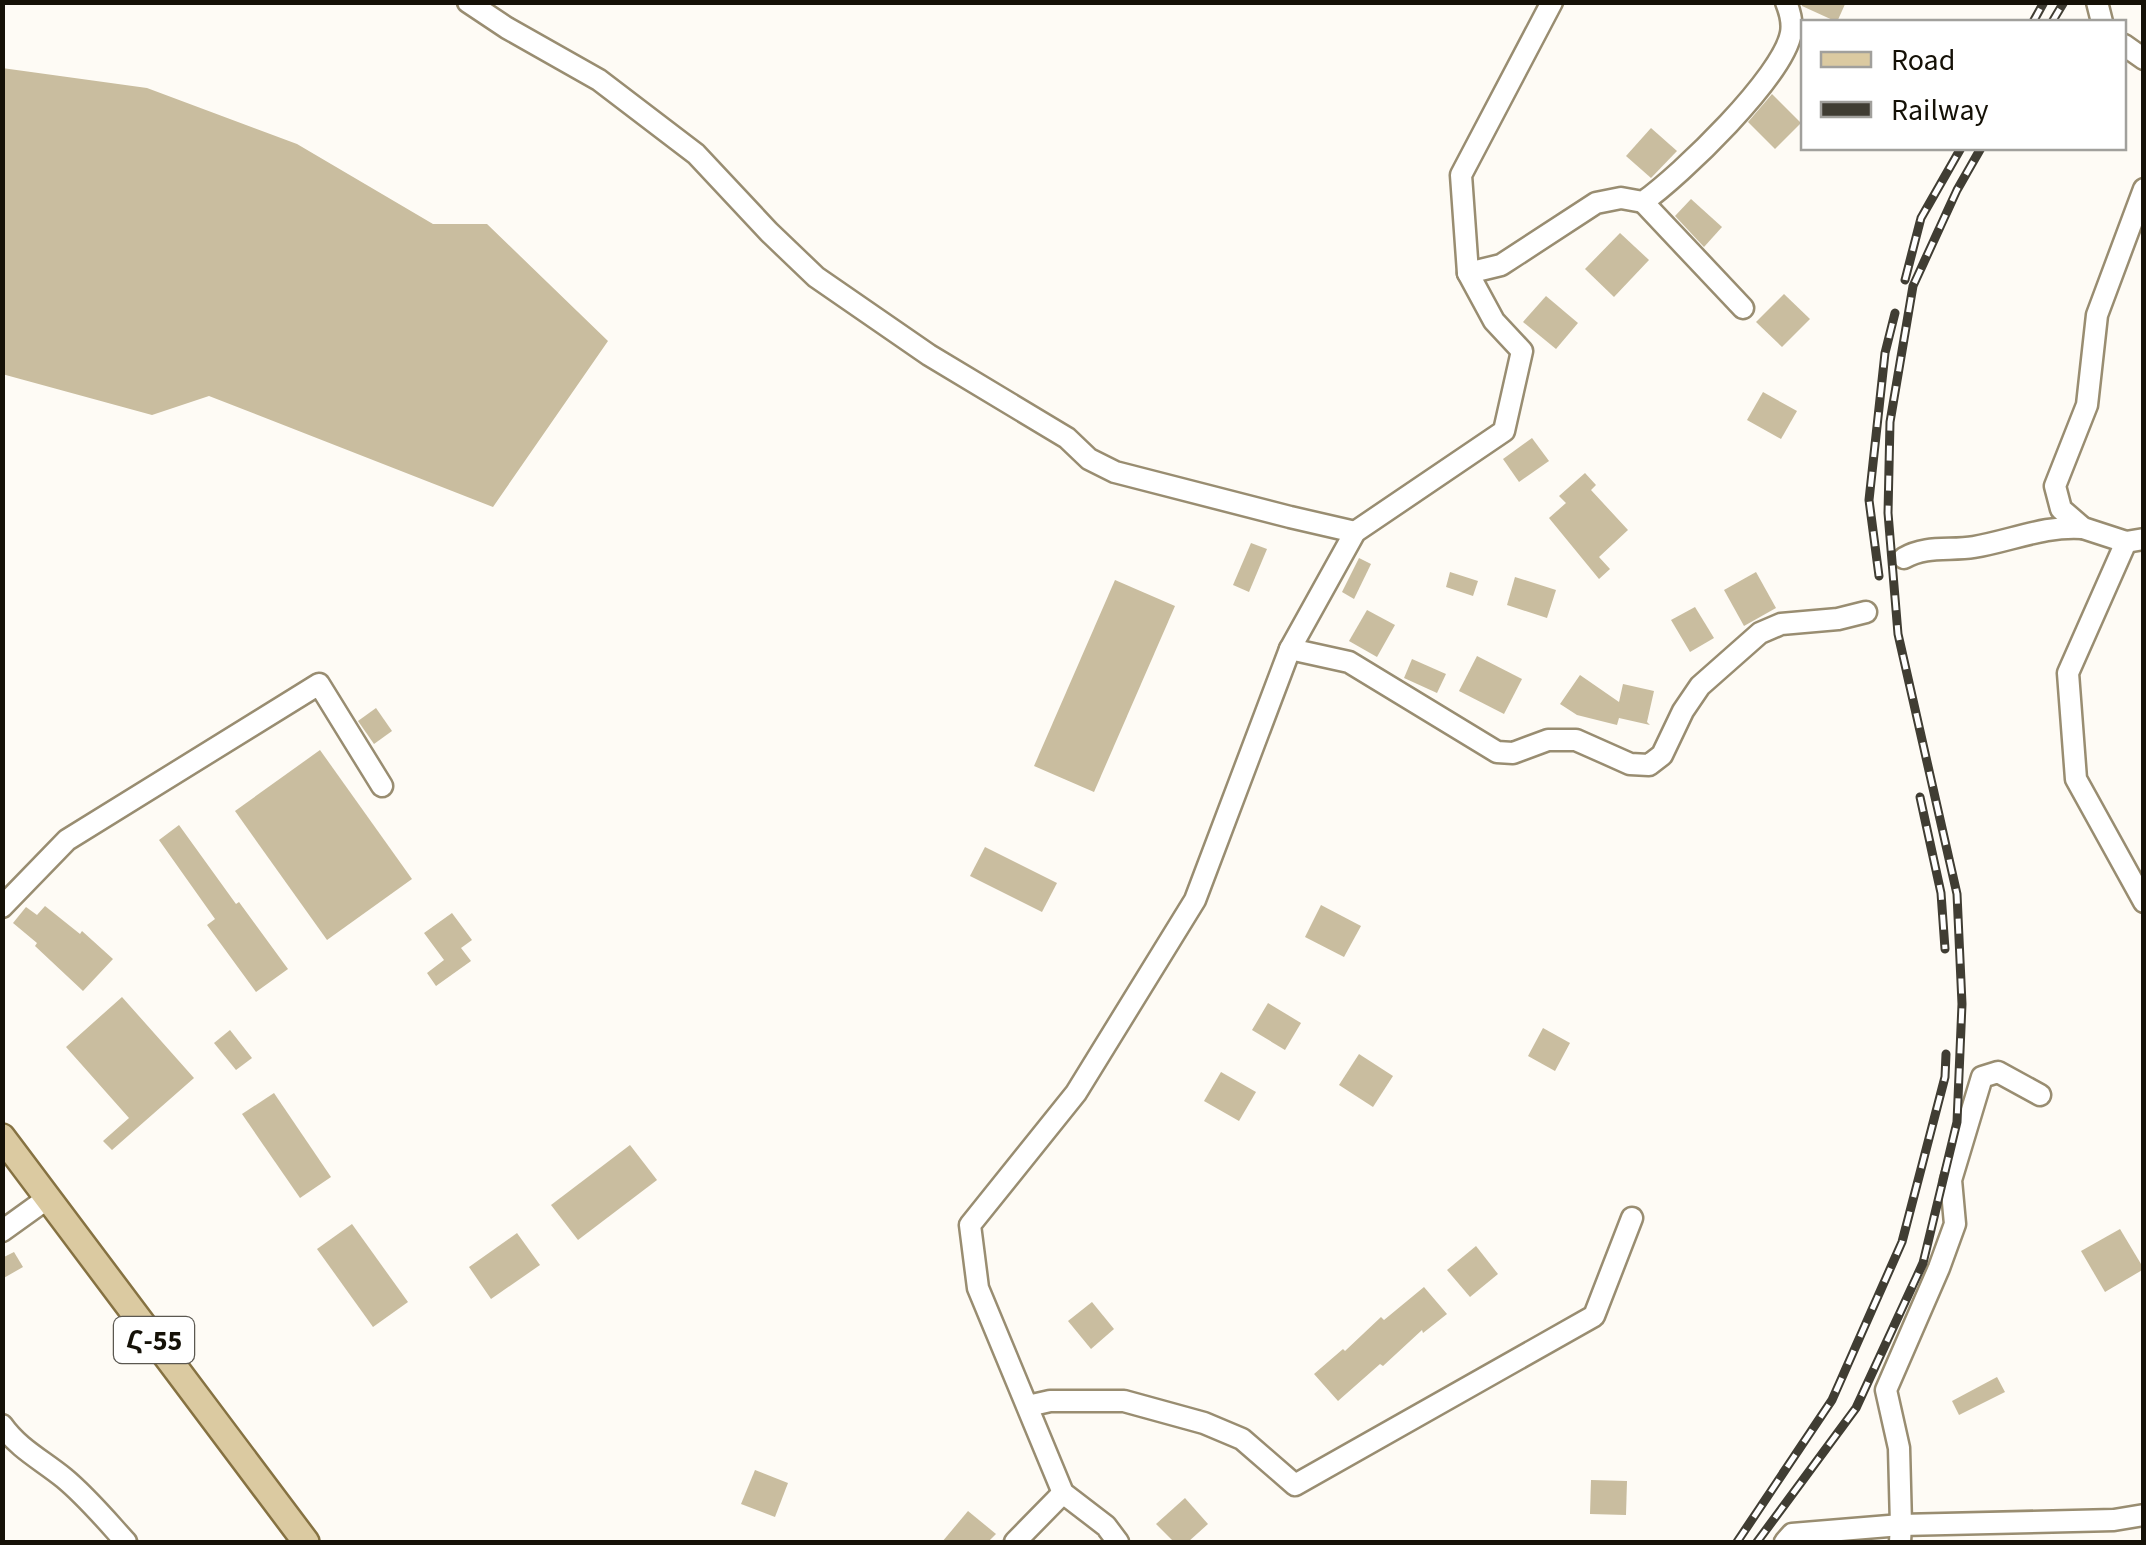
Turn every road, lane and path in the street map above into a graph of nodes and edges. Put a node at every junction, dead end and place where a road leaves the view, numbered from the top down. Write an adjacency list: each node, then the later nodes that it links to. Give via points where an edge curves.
1 (468, 2): 9 (street, via 599,80 696,154 816,277 1067,438 1089,459 1115,472)
2 (1552, 2): 6 (street, via 1461,176)
3 (1786, 2): 5 (street, via 1792,30 1766,78 1732,121)
4 (2144, 189): 8 (street, via 2097,314 2087,405 2055,486 2062,509)
5 (1643, 202): 6 (street, via 1596,203 1500,265); 7 (street)
6 (1468, 273): 9 (street, via 1494,321 1522,352 1504,432)
7 (1743, 308)
8 (2084, 528): 10 (street); 11 (street, via 2049,529 1971,548 1917,550)
9 (1355, 532): 13 (street)
10 (2135, 541): 15 (street, via 2068,673 2076,779)
11 (1904, 558)
12 (1866, 612): 13 (street, via 1781,624 1760,634 1700,686 1662,756 1649,764 1630,764 1576,740 1497,752 1349,662)
13 (1290, 649): 22 (street, via 1195,900 1076,1092 970,1225 978,1288)
14 (382, 786): 16 (street, via 320,684 67,840)
15 (2144, 902)
16 (2, 906)
17 (2040, 1095): 26 (street, via 1998,1072 1982,1077 1950,1180 1955,1224 1886,1390 1899,1448)
18 (2, 1138): 19 (main road, Հ-55)
19 (48, 1198): 21 (street); 28 (main road, Հ-55)
20 (1632, 1218): 22 (street, via 1594,1316 1294,1484 1242,1439 1204,1423 1124,1401)
21 (2, 1231)
22 (1028, 1406): 24 (street)
23 (2, 1425): 27 (street, via 89,1500)
24 (1062, 1493): 29 (street); 30 (street)
25 (2144, 1516): 26 (street)
26 (1901, 1534): 31 (street, via 1792,1534)
27 (126, 1542)
28 (306, 1542)
29 (1015, 1542)
30 (1118, 1542)
31 (1786, 1542)

